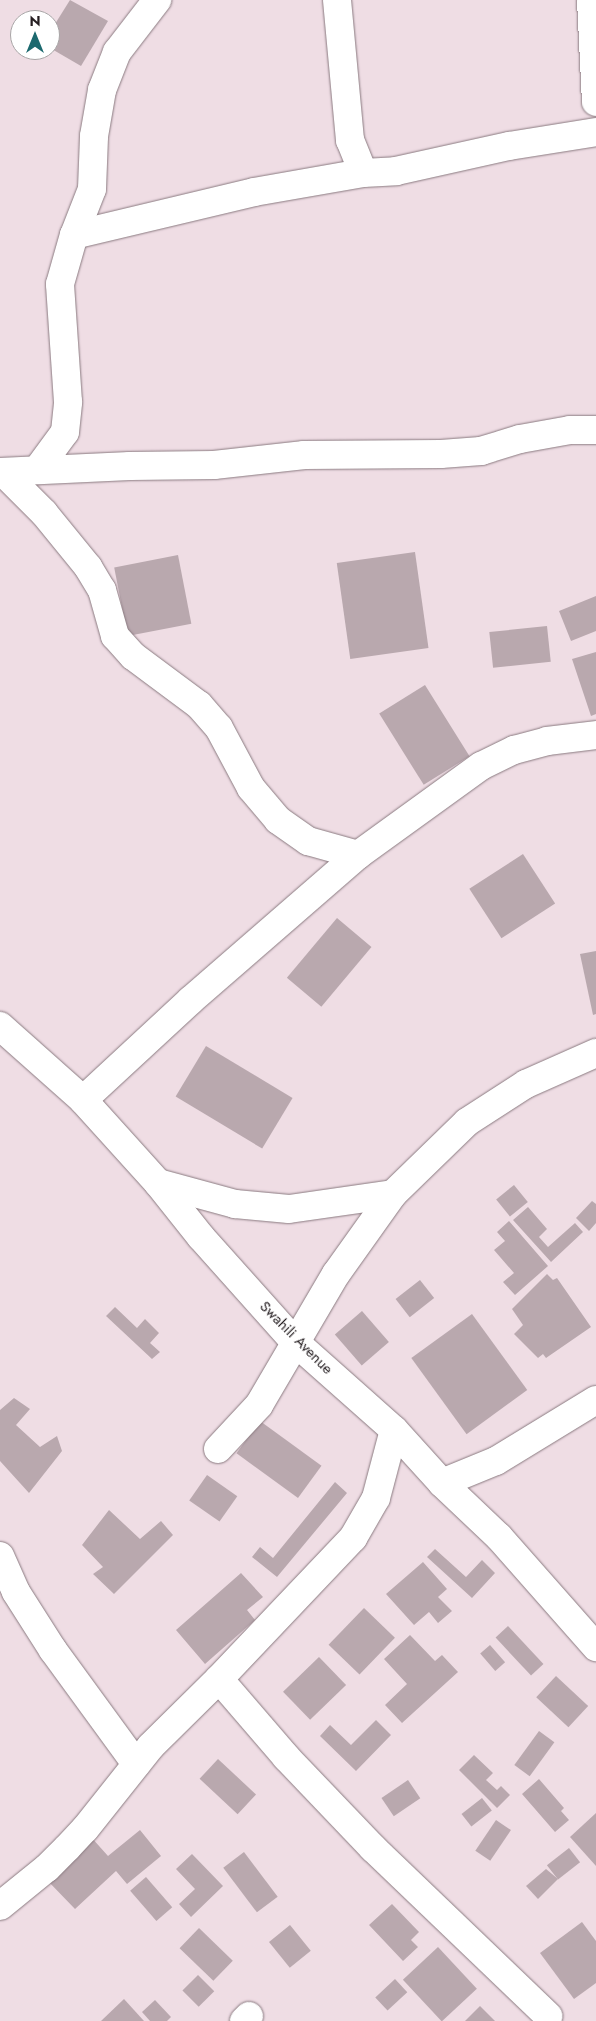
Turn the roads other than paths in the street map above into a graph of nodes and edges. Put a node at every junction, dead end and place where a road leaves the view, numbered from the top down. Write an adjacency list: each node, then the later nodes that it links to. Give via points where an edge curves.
1 (157, 0): 7 (street, via 117,52 102,90 94,136 92,189)
2 (337, 0): 6 (street, via 350,140)
3 (593, 3): 4 (street)
4 (596, 102)
5 (596, 132): 6 (street, via 508,146 396,171)
6 (363, 173): 7 (street, via 254,192)
7 (74, 235): 9 (street, via 60,284 68,402 65,432)
8 (596, 430): 9 (street, via 570,430 520,439 481,451 441,454 304,455 214,466)
9 (37, 470): 10 (street)
10 (1, 472): 12 (street, via 44,513 88,567 102,590 116,636 133,656 199,704 219,728 252,788 278,820 308,841)
11 (596, 735): 12 (street, via 546,741 514,750 481,766)
12 (358, 855): 15 (street, via 191,1000)
13 (0, 1026): 15 (street, Swahili Avenue)
14 (596, 1053): 17 (street, via 526,1084 467,1122)
15 (83, 1100): 16 (street, Swahili Avenue)
16 (158, 1183): 17 (street, via 235,1204 289,1209); 18 (street, Swahili Avenue, via 201,1237)
17 (393, 1194): 18 (street, via 336,1274)
18 (295, 1342): 20 (street, Swahili Avenue); 21 (street, via 259,1405)
19 (596, 1400): 22 (street, via 496,1461)
20 (394, 1430): 22 (street, Swahili Avenue); 25 (street, via 376,1498 353,1538)
21 (218, 1450)
22 (442, 1484): 24 (street, Swahili Avenue, via 499,1537)
23 (0, 1556): 26 (street, via 16,1592 53,1650)
24 (596, 1647)
25 (219, 1679): 26 (street); 28 (street, via 286,1758 373,1848)
26 (136, 1764): 27 (street, via 85,1829 47,1868)
27 (0, 1906)
28 (548, 2016)

